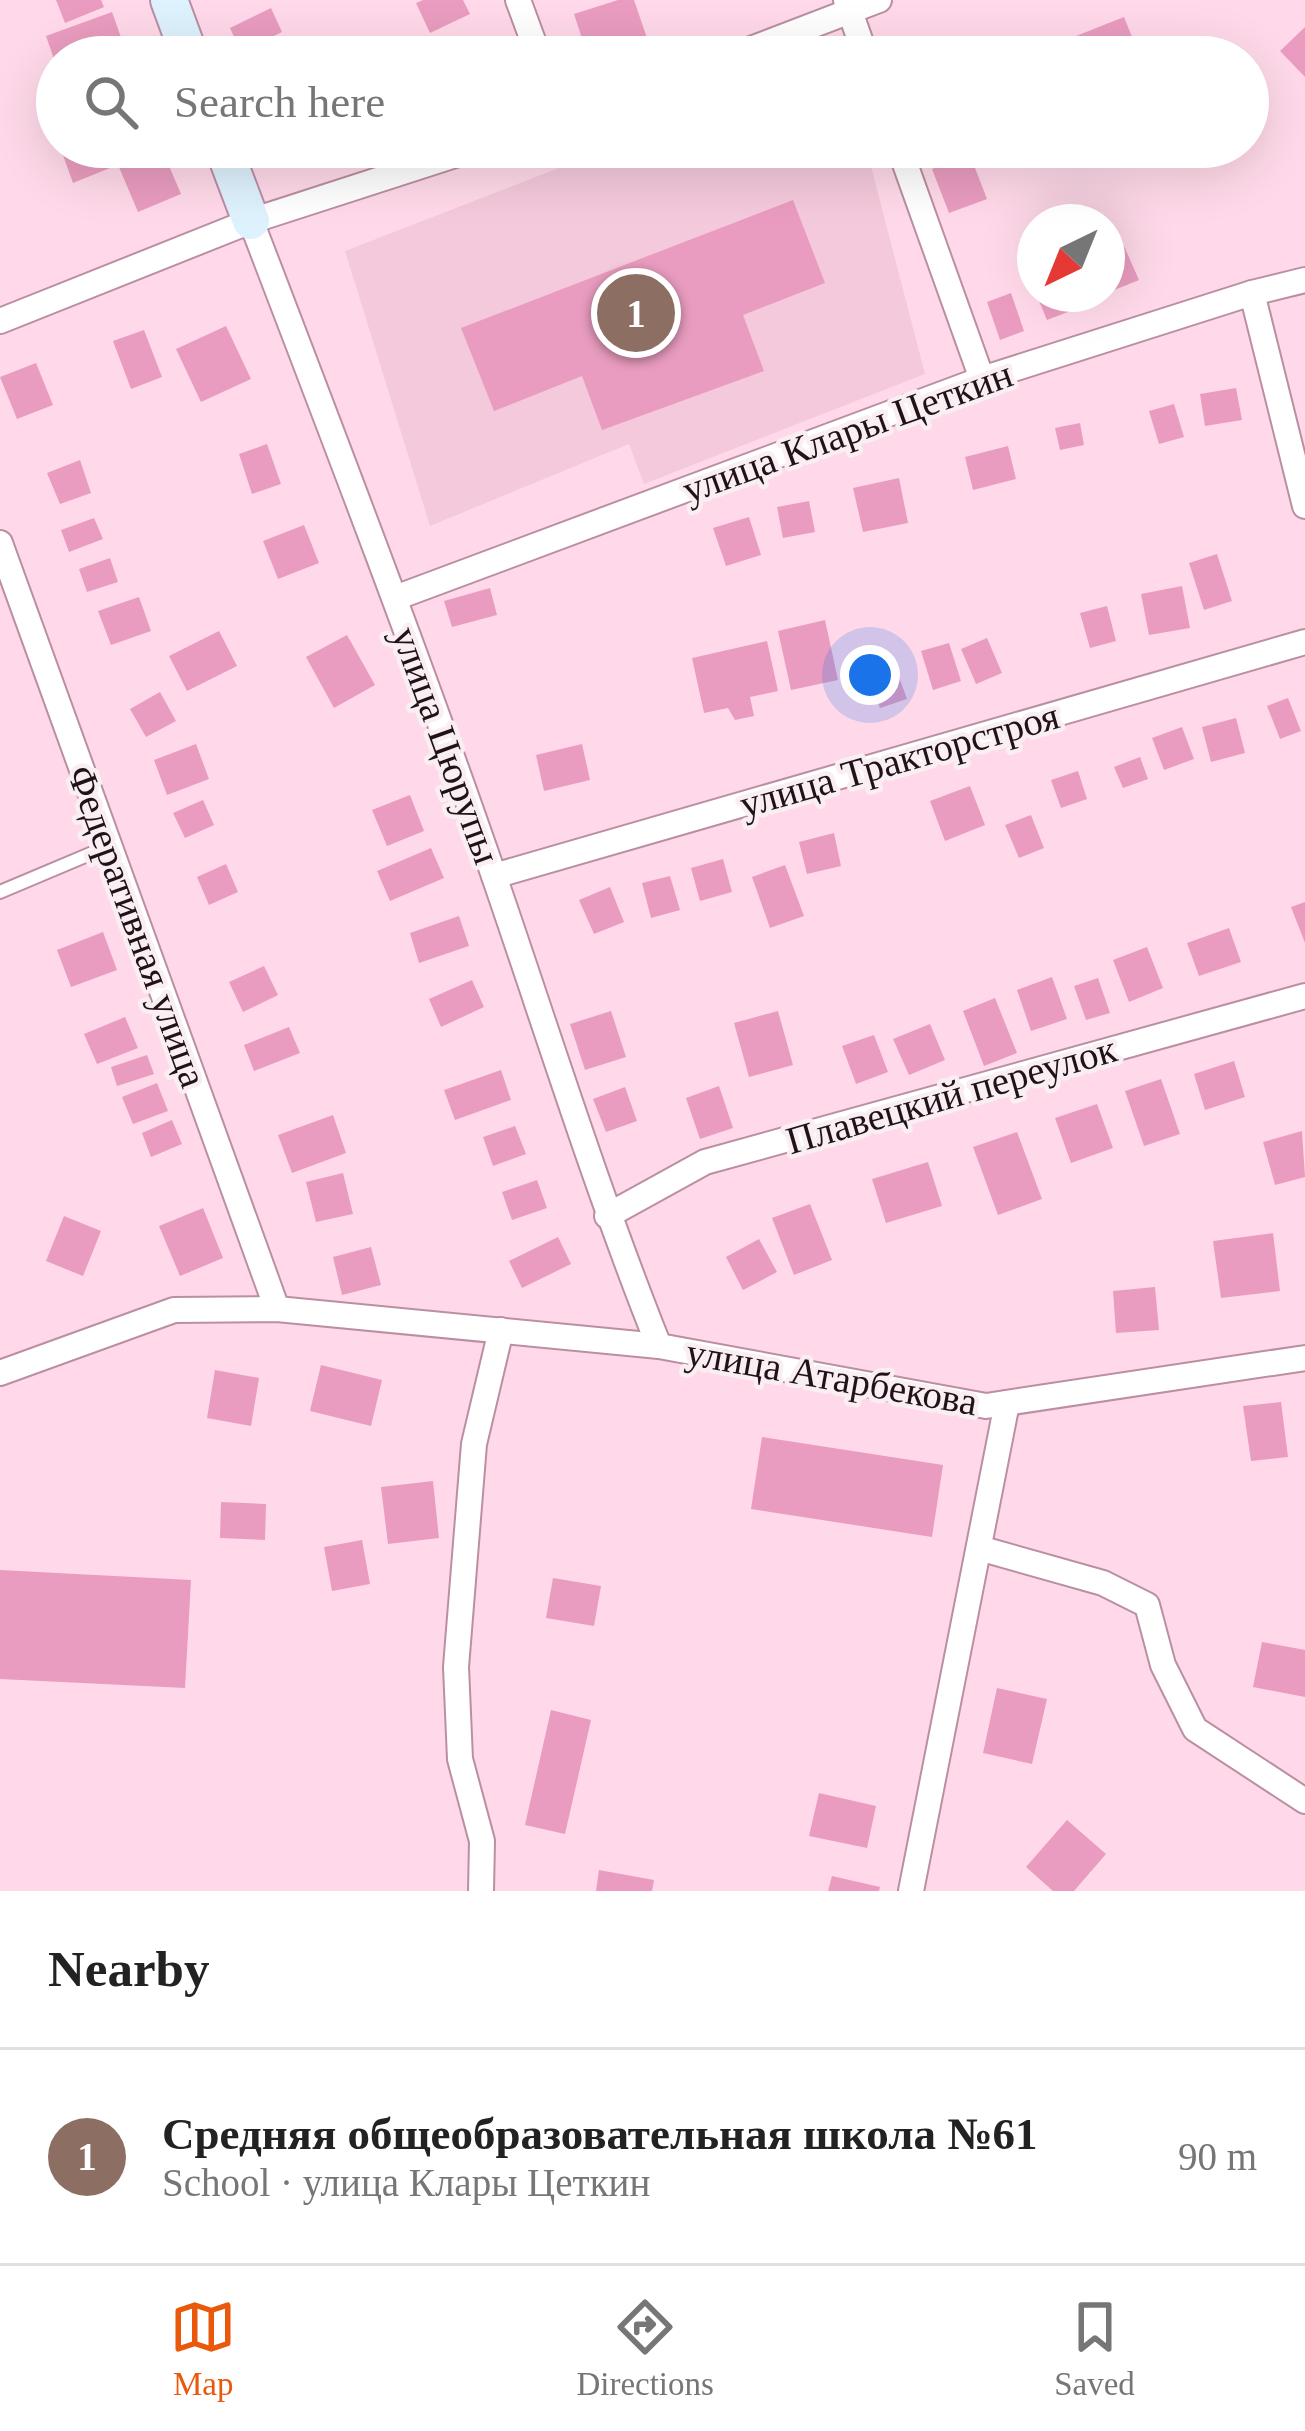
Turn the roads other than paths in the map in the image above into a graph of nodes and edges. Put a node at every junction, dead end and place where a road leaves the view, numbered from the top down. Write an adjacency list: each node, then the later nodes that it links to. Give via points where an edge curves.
1 (169, 0): 5 (street)
2 (518, 0): 6 (street)
3 (879, 0): 4 (street)
4 (848, 6): 7 (street); 8 (street)
5 (182, 36)
6 (531, 36)
7 (779, 36)
8 (859, 36)
9 (231, 168): 12 (street, улица Цюрупы)
10 (415, 168): 12 (street)
11 (907, 168): 16 (street)
12 (251, 221): 15 (street); 19 (street, улица Цюрупы)
13 (1305, 280): 14 (street, улица Клары Цеткин)
14 (1252, 293): 16 (street, улица Клары Цеткин); 17 (street)
15 (0, 321)
16 (982, 379): 19 (street, улица Клары Цеткин)
17 (1305, 506)
18 (0, 543): 21 (street, Федеративная улица)
19 (394, 598): 22 (street, улица Цюрупы)
20 (1305, 641): 22 (street, улица Тракторстроя)
21 (109, 846): 23 (lane); 26 (street, Федеративная улица)
22 (494, 876): 25 (street, улица Цюрупы)
23 (0, 892)
24 (1305, 996): 25 (street, Плавецкий переулок, via 705,1162)
25 (607, 1216): 28 (street, улица Цюрупы)
26 (277, 1309): 27 (street, улица Атарбекова); 30 (street, улица Атарбекова, via 174,1310)
27 (501, 1330): 28 (street, улица Атарбекова); 34 (street, via 474,1444 456,1667 460,1759 482,1840)
28 (659, 1346): 31 (street, улица Атарбекова, via 986,1406)
29 (1305, 1358): 31 (street, улица Атарбекова)
30 (0, 1373)
31 (1007, 1403): 32 (street)
32 (979, 1548): 33 (street, via 1103,1583 1147,1605 1163,1665 1195,1729); 35 (street)
33 (1305, 1801)
34 (481, 1891)
35 (910, 1891)

